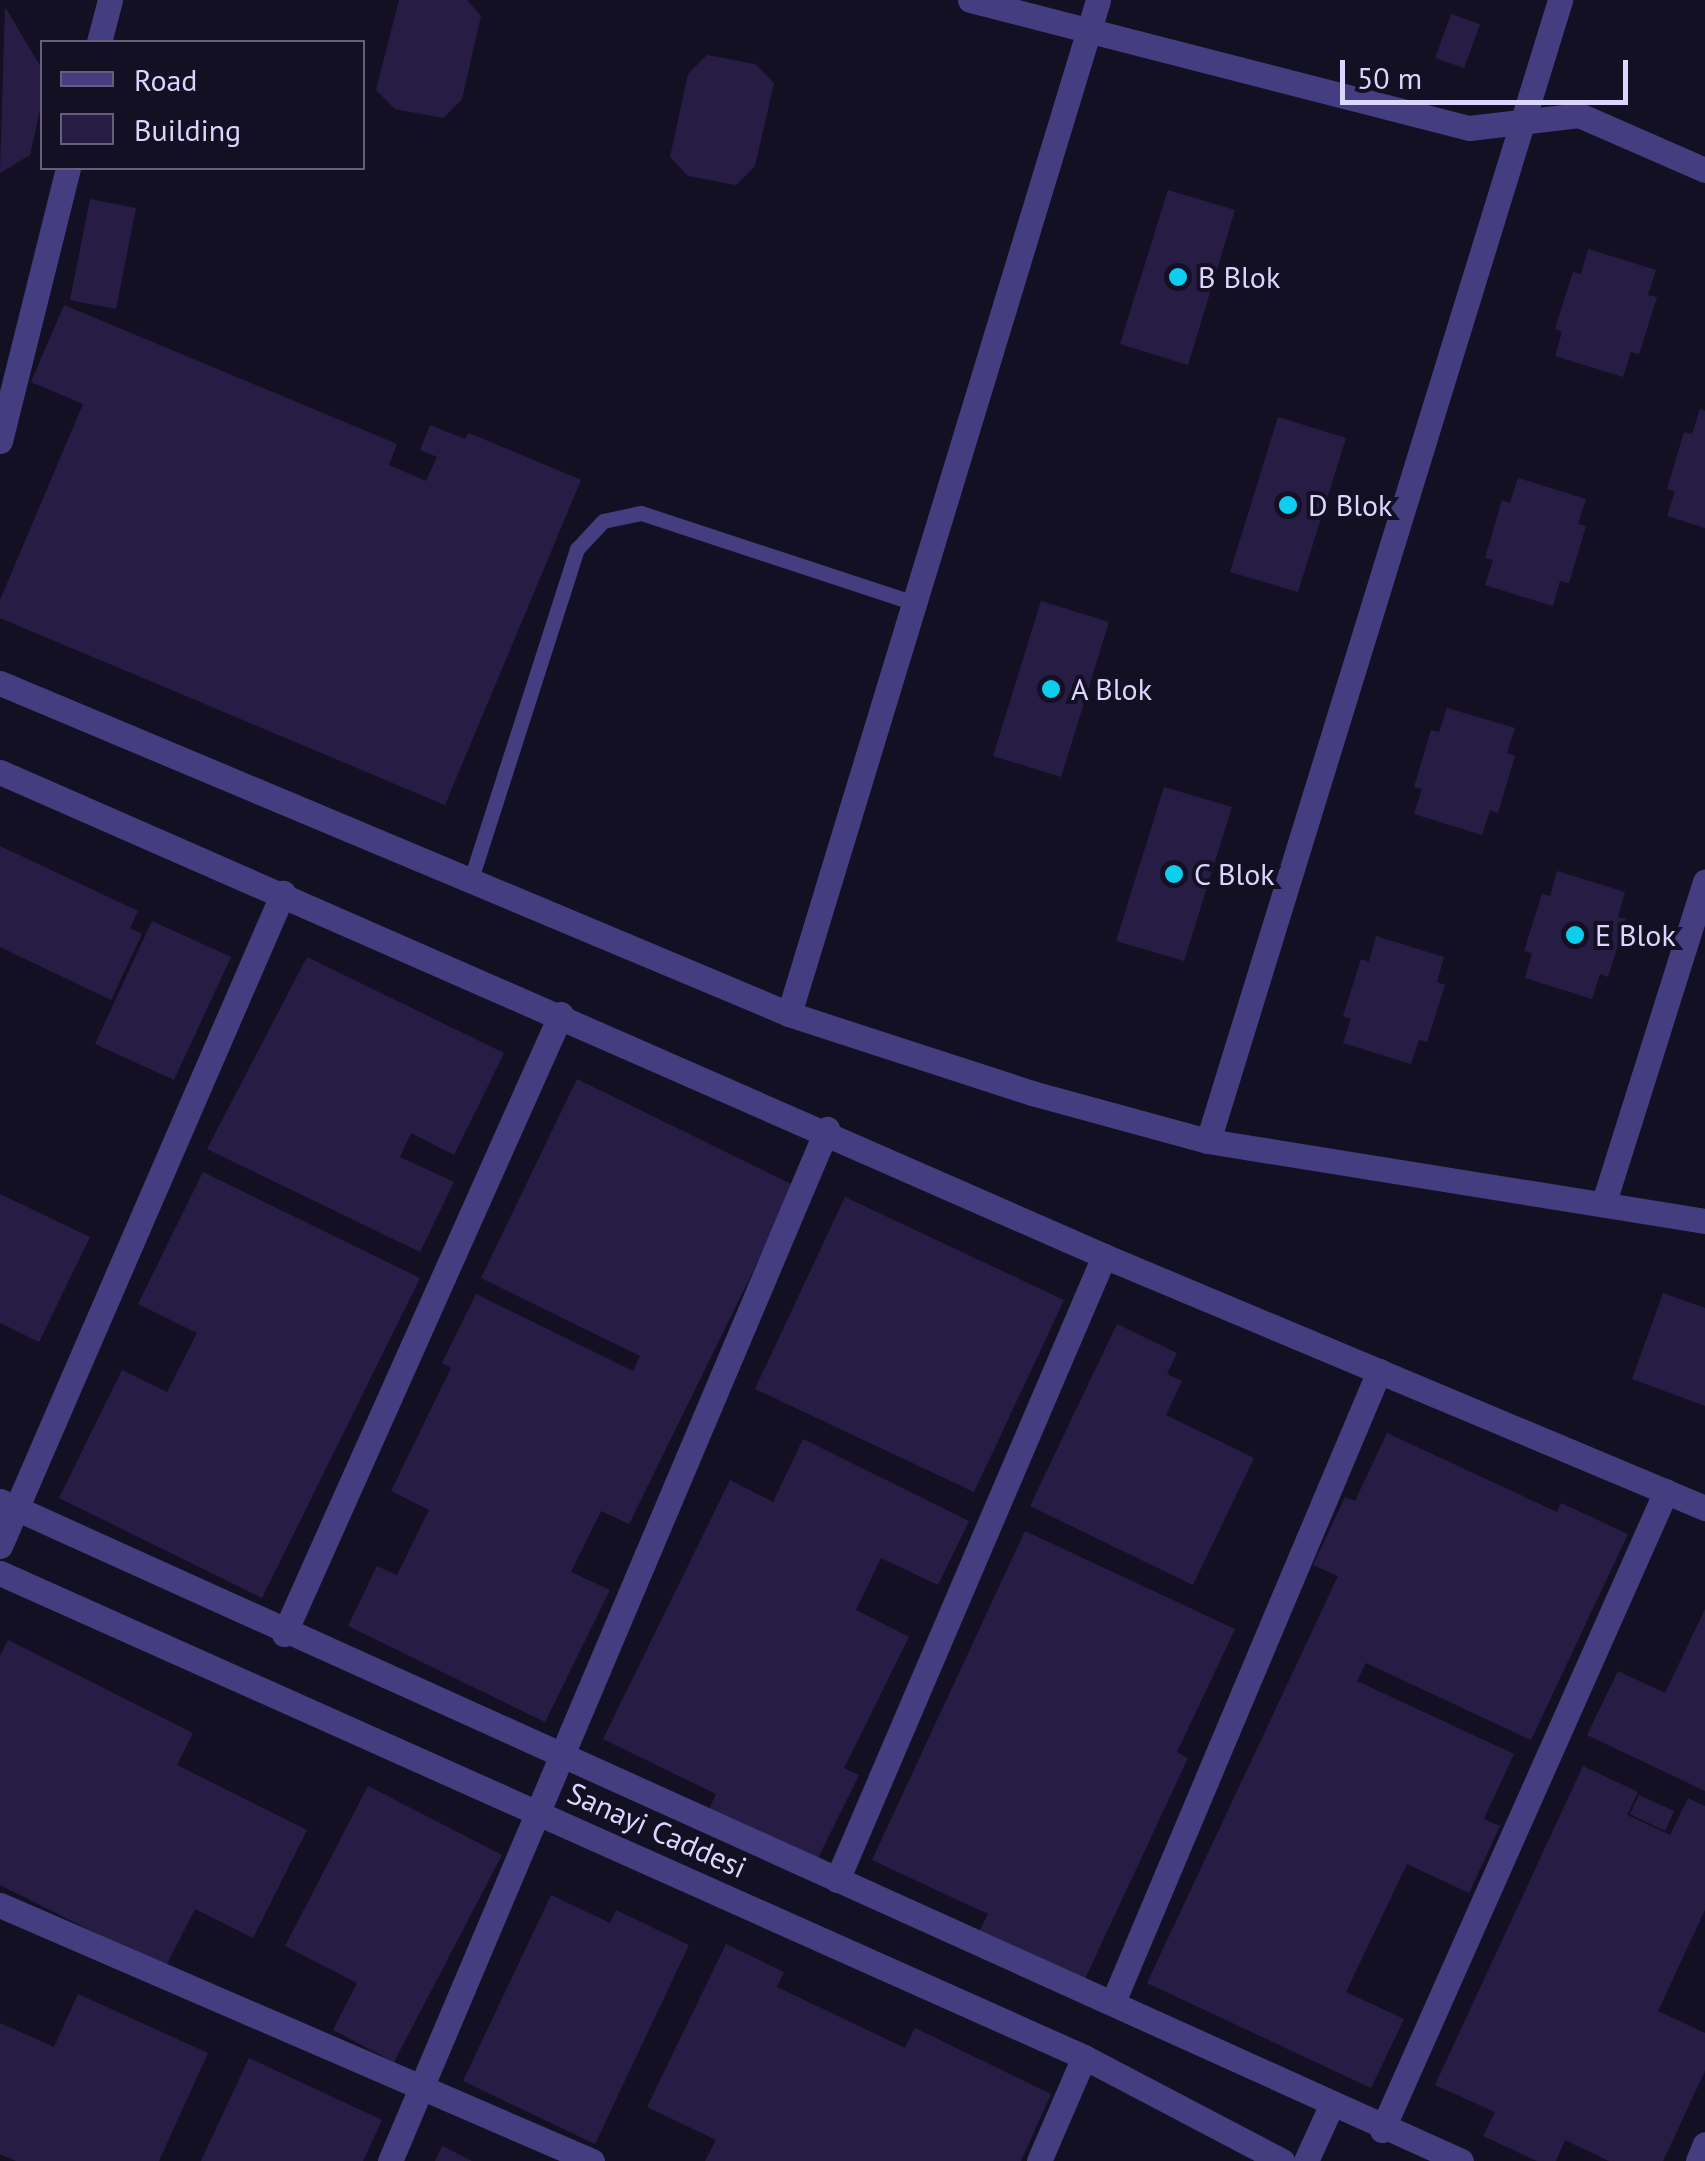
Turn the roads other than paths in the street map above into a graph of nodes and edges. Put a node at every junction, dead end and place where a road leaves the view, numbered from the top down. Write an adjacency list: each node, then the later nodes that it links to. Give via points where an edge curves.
1 (110, 0): 6 (street)
2 (970, 0): 5 (street)
3 (1098, 0): 5 (street)
4 (1560, 0): 7 (street)
5 (1090, 28): 7 (street, via 1469,128); 11 (street)
6 (100, 40)
7 (1522, 118): 9 (street, via 1578,115); 20 (street)
8 (68, 170): 10 (street)
9 (1705, 170)
10 (0, 441)
11 (912, 602): 14 (lane, via 641,514 602,521 577,550); 18 (street)
12 (0, 683): 14 (street)
13 (0, 772): 16 (street)
14 (470, 882): 18 (street)
15 (1705, 882): 21 (street)
16 (283, 892): 17 (street); 26 (street)
17 (562, 1014): 19 (street); 30 (street)
18 (789, 1014): 20 (street)
19 (827, 1129): 23 (street); 31 (street)
20 (1208, 1141): 21 (street)
21 (1604, 1202): 22 (street)
22 (1705, 1221)
23 (1104, 1256): 24 (street); 33 (street)
24 (1379, 1371): 25 (street); 35 (street)
25 (1666, 1491): 27 (street); 39 (street)
26 (9, 1505): 28 (street); 30 (street)
27 (1705, 1508)
28 (0, 1546)
29 (0, 1573): 32 (street, Sanayi Caddesi)
30 (284, 1634): 31 (street)
31 (560, 1760): 32 (street); 33 (street)
32 (537, 1812): 36 (street, Sanayi Caddesi); 37 (street)
33 (836, 1880): 35 (street)
34 (0, 1905): 37 (street)
35 (1113, 2002): 38 (street)
36 (1084, 2057): 44 (street); 45 (street, Sanayi Caddesi)
37 (423, 2084): 42 (street); 43 (street)
38 (1331, 2106): 39 (street); 46 (street)
39 (1382, 2130): 41 (street)
40 (1705, 2144): 48 (street)
41 (1417, 2153): 47 (street)
42 (390, 2161)
43 (592, 2161)
44 (1039, 2161)
45 (1282, 2161)
46 (1306, 2161)
47 (1461, 2161)
48 (1698, 2161)

